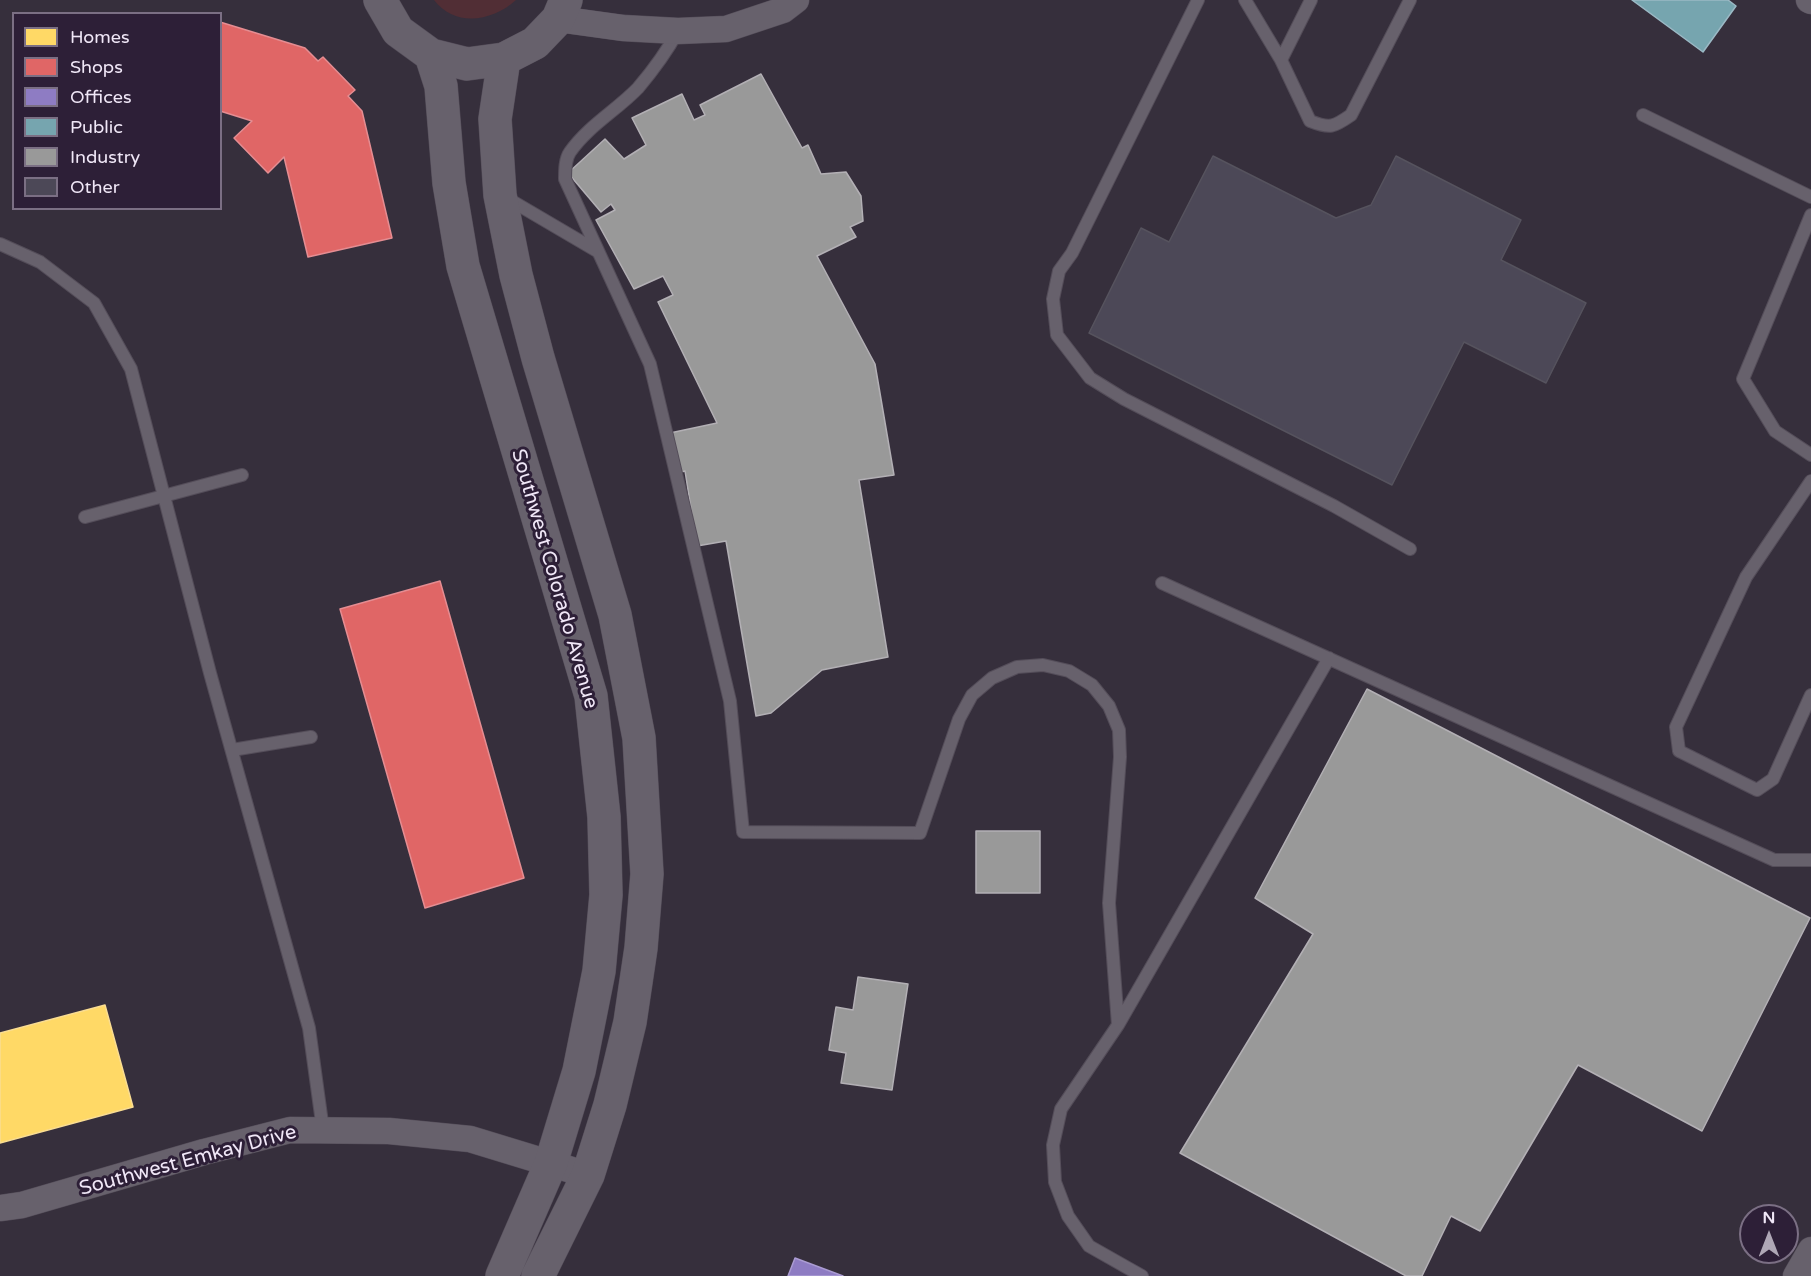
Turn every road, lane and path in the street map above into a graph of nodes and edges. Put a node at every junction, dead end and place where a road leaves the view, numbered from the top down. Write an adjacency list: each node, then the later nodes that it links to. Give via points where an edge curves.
1 (380, 0): 9 (main road, via 398,31)
2 (796, 0): 8 (street, via 783,10 726,29)
3 (1198, 0): 23 (lane, via 1072,253 1059,271 1053,299 1057,335 1090,378 1124,399)
4 (1245, 0): 11 (lane)
5 (1311, 0): 11 (lane)
6 (1410, 0): 11 (lane, via 1351,115 1337,124 1325,127 1310,122)
7 (562, 9): 8 (street, via 623,28); 10 (main road, via 534,44)
8 (678, 30): 17 (lane, via 663,59 569,153 565,179)
9 (431, 55): 10 (main road, via 467,64); 32 (main road, Southwest Colorado Avenue, via 441,86 449,183 463,266 591,696 599,758 606,895 599,971 579,1071)
10 (504, 59): 13 (main road, via 495,119)
11 (1281, 60)
12 (1643, 115): 14 (lane)
13 (500, 195): 17 (lane); 33 (main road, via 535,348 615,615 639,738 647,874 641,948 630,1022)
14 (1811, 197)
15 (1811, 215): 18 (lane, via 1743,379 1775,431)
16 (0, 244): 21 (lane, via 40,262 94,303 131,369)
17 (597, 250): 30 (lane, via 650,364 730,702 743,832 920,833 959,718 972,695 992,678 1017,667 1043,665 1069,671 1092,686 1109,706 1119,730 1109,903)
18 (1811, 455)
19 (242, 475): 21 (lane)
20 (1811, 481): 26 (lane, via 1746,577 1676,727 1679,751 1757,790 1773,779)
21 (165, 494): 22 (lane); 28 (lane)
22 (85, 517)
23 (1410, 549)
24 (1162, 583): 25 (lane)
25 (1329, 658): 29 (lane, via 1774,860); 30 (lane)
26 (1811, 694)
27 (311, 737): 28 (lane)
28 (232, 750): 31 (lane, via 309,1028)
29 (1811, 860)
30 (1118, 1025): 38 (lane, via 1061,1109 1053,1145 1055,1182 1068,1216 1089,1246)
31 (323, 1130): 32 (street, Southwest Emkay Drive, via 389,1131 470,1139); 34 (street, Southwest Emkay Drive, via 290,1130)
32 (551, 1163): 33 (street, Southwest Emkay Drive); 36 (main road, Southwest Colorado Avenue)
33 (588, 1175): 37 (main road)
34 (0, 1208)
35 (1811, 1250): 39 (street)
36 (502, 1276)
37 (538, 1276)
38 (1142, 1276)
39 (1796, 1276)

